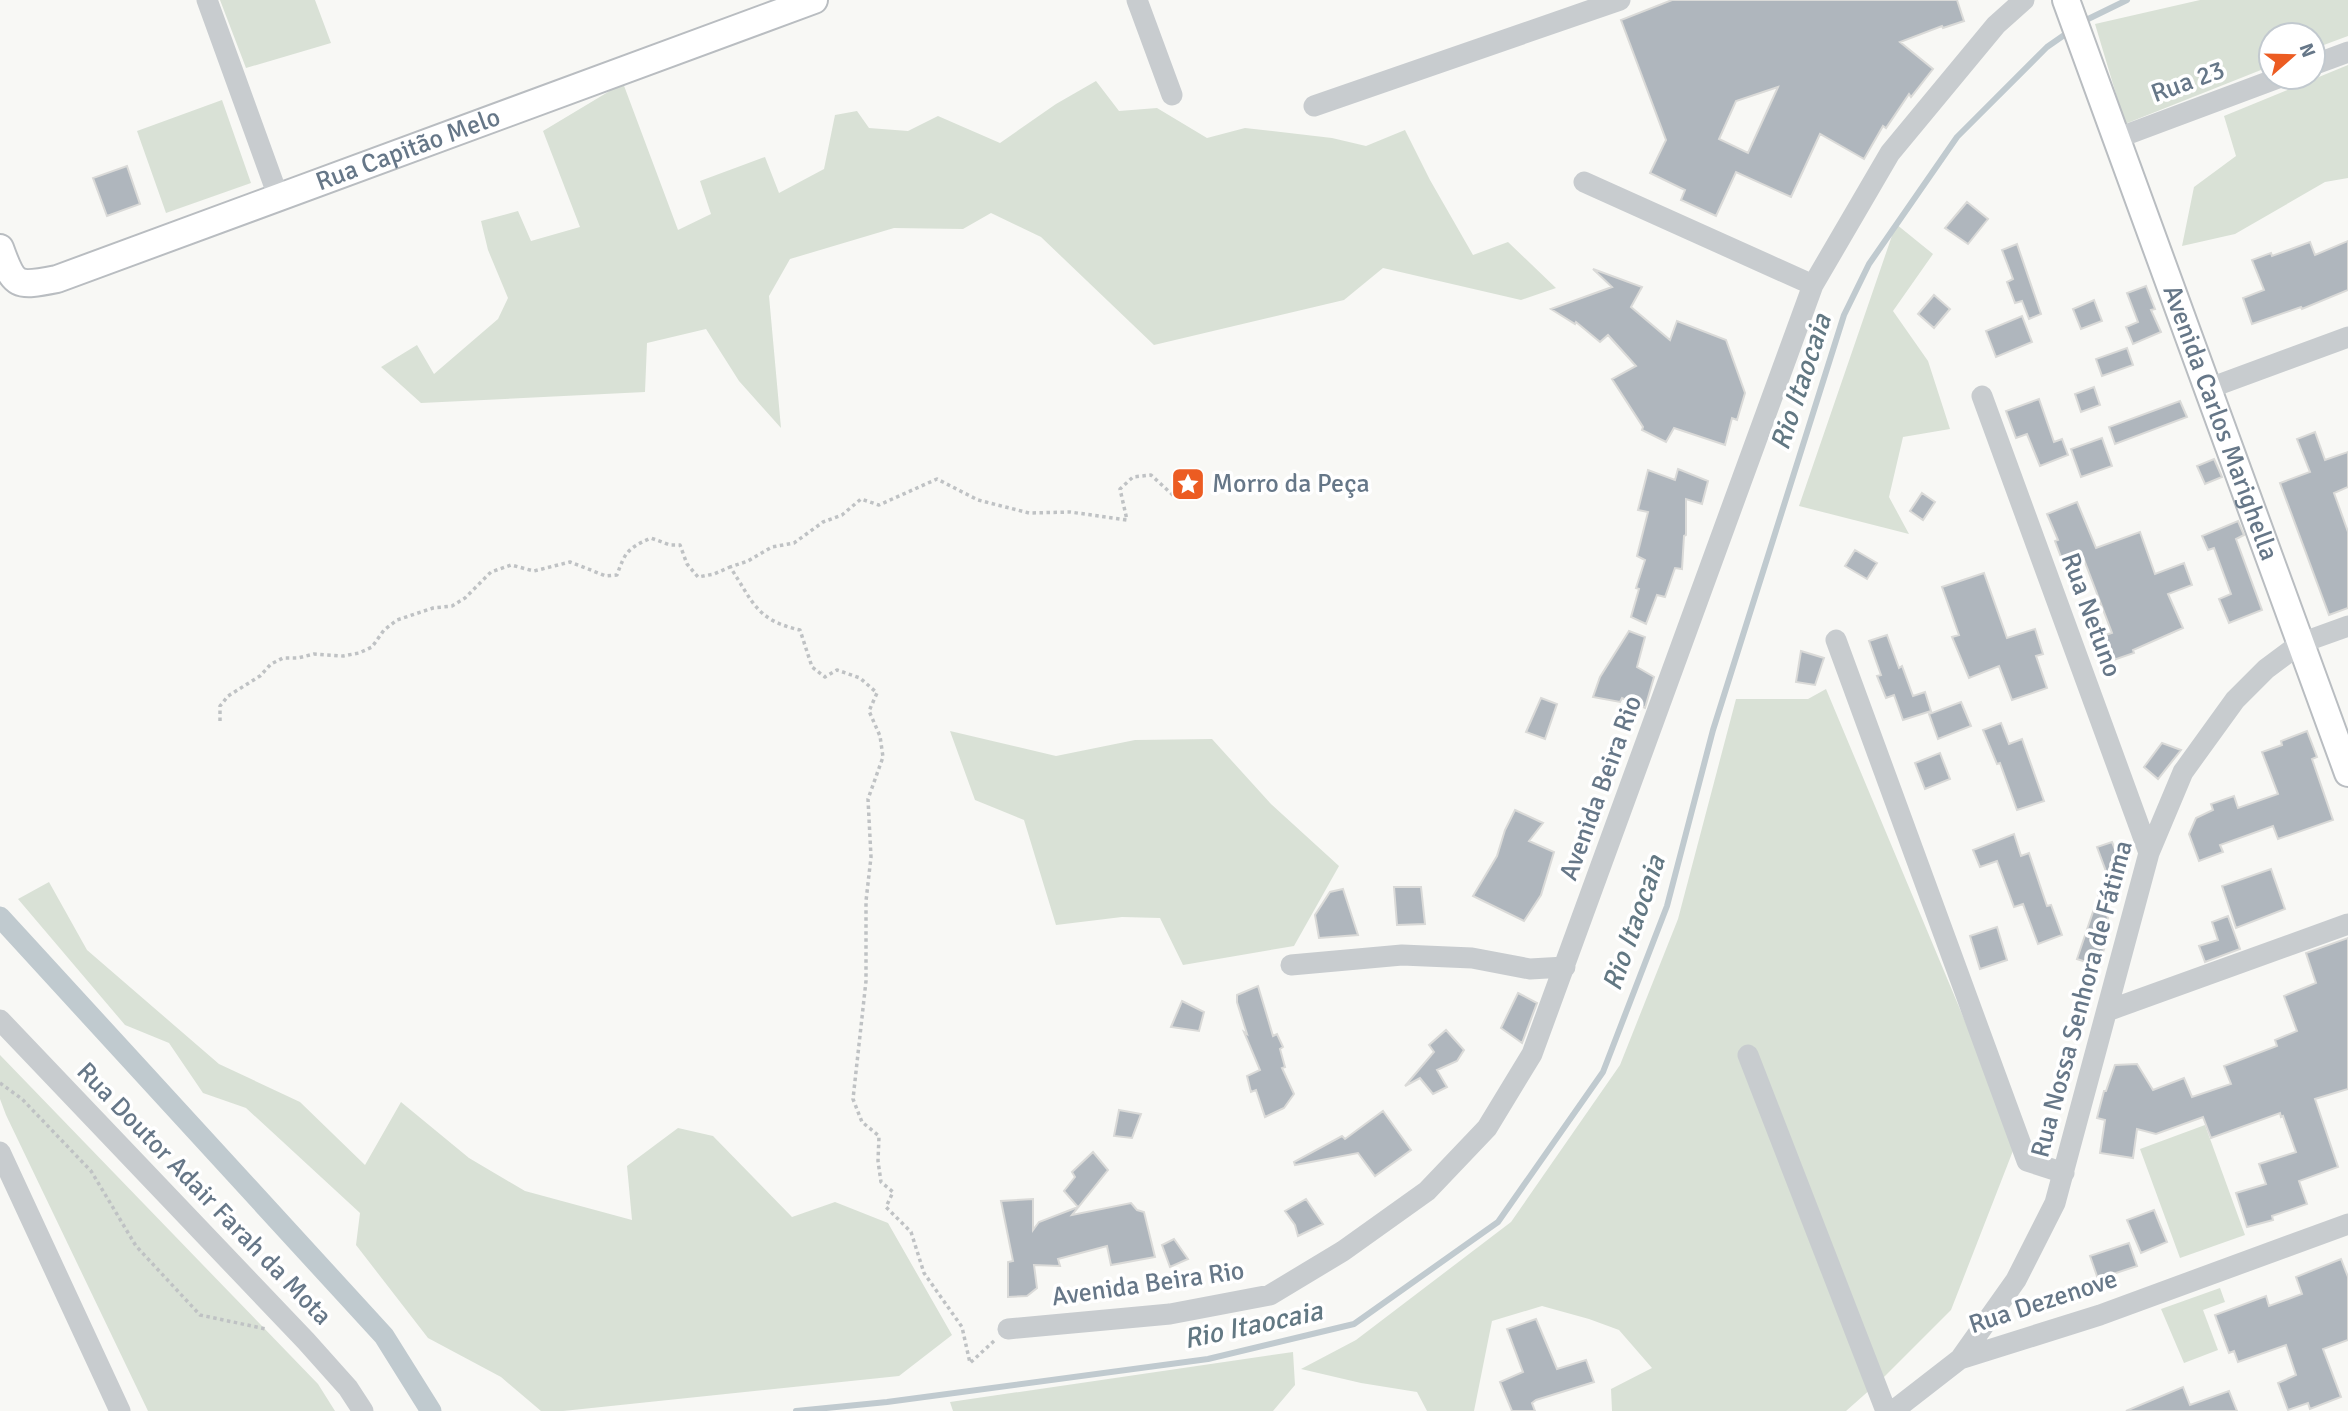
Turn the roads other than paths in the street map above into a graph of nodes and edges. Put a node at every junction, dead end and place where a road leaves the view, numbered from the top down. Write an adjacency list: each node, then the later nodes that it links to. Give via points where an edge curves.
1 (207, 0): 14 (street)
2 (814, 0): 14 (main road, Rua Capitão Melo)
3 (1137, 0): 10 (street)
4 (1620, 0): 11 (street)
5 (2024, 0): 17 (street, Avenida Beira Rio, via 1996,25 1890,153)
6 (2066, 0): 12 (main road, Avenida Carlos Marighella)
7 (2348, 52): 8 (street)
8 (2327, 60)
9 (2257, 86): 12 (street, Rua 23)
10 (1172, 95)
11 (1314, 106)
12 (2115, 139): 19 (main road, Avenida Carlos Marighella)
13 (1584, 182): 17 (street)
14 (278, 196): 16 (main road, Rua Capitão Melo, via 57,279 36,283)
15 (0, 248): 16 (main road)
16 (5, 279)
17 (1813, 285): 28 (street, Avenida Beira Rio)
18 (2348, 337): 19 (street)
19 (2207, 390): 23 (main road, Avenida Carlos Marighella)
20 (1982, 397): 25 (street, Rua Netuno)
21 (2348, 626): 23 (street, Rua Nossa Senhora de Fátima)
22 (1836, 640): 33 (street, via 2027,1161)
23 (2301, 643): 24 (main road, Avenida Carlos Marighella); 25 (street, Rua Nossa Senhora de Fátima, via 2235,700 2183,772)
24 (2348, 773)
25 (2149, 853): 29 (street, Rua Nossa Senhora de Fátima)
26 (2348, 924): 29 (street)
27 (1291, 965): 28 (street, via 1402,955 1472,958 1530,969)
28 (1566, 967): 35 (street, Avenida Beira Rio, via 1532,1054 1487,1128 1427,1191 1343,1251 1270,1295 1170,1314)
29 (2107, 1011): 33 (street, Rua Nossa Senhora de Fátima)
30 (0, 1020): 38 (street, Rua Doutor Adair Farah da Mota, via 306,1341)
31 (1748, 1055): 39 (street)
32 (0, 1152): 37 (street)
33 (2064, 1173): 36 (street, Rua Nossa Senhora de Fátima, via 2055,1203 2016,1280)
34 (2348, 1224): 36 (street, Rua Dezenove, via 2100,1315)
35 (1008, 1329)
36 (1960, 1359): 40 (street, Rua Nossa Senhora de Fátima)
37 (120, 1411)
38 (363, 1411)
39 (1886, 1411)
40 (1893, 1411)

